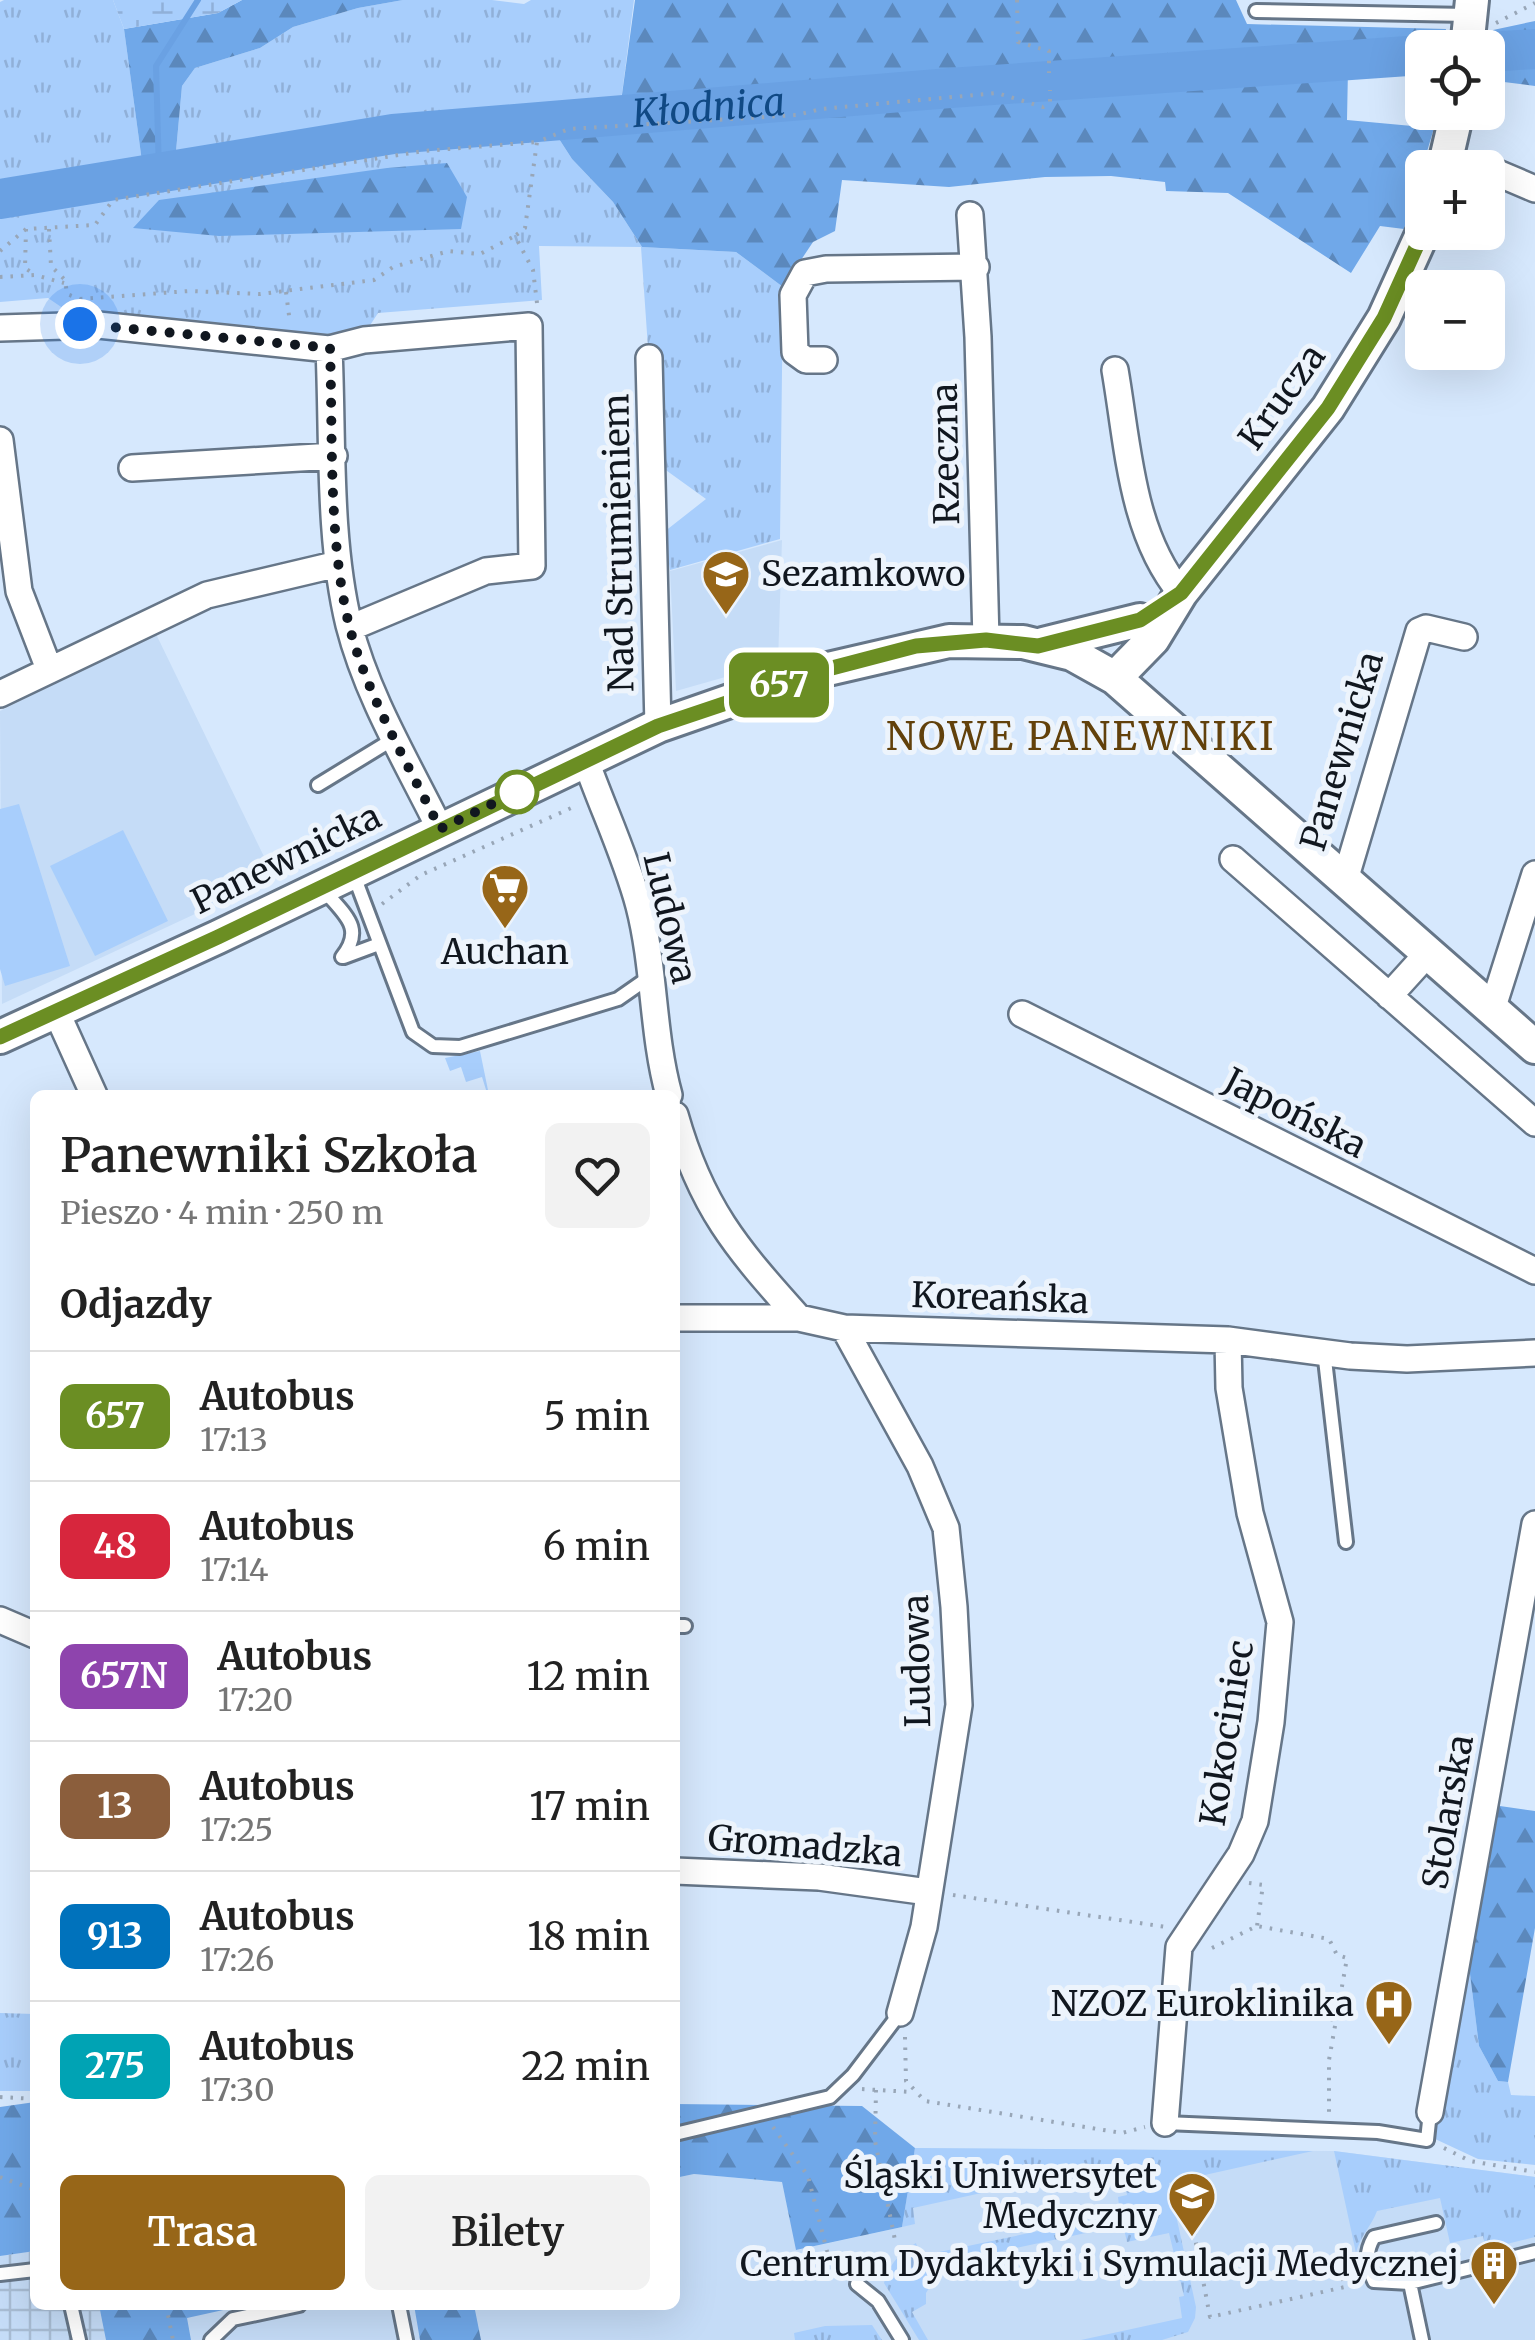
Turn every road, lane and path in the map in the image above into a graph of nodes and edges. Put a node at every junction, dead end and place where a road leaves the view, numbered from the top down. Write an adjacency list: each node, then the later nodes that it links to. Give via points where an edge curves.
1 (1017, 0): 5 (path, via 1018,42 1049,51)
2 (1535, 3): 4 (path)
3 (1256, 11): 4 (lane)
4 (1473, 24)
5 (1049, 73)
6 (1050, 90): 7 (path, via 1043,107 996,93 797,115 570,129)
7 (536, 142): 11 (path, via 424,151 112,200 95,224); 13 (path, via 525,228)
8 (1505, 176): 9 (street)
9 (1535, 189)
10 (970, 215): 16 (street, Rzeczna)
11 (49, 228): 12 (path); 19 (path, via 50,266)
12 (26, 229): 15 (path); 17 (path, via 26,268)
13 (515, 236): 20 (path, via 480,254 450,251 393,267 374,280 260,294 190,291); 21 (path, via 533,270 538,298)
14 (1409, 250): 32 (street, Krucza, via 1384,318 1328,408)
15 (0, 251)
16 (976, 267): 25 (street, via 805,273 793,294 796,352); 36 (street, Rzeczna)
17 (35, 275): 18 (path); 19 (path)
18 (0, 277)
19 (65, 283): 20 (path)
20 (80, 311): 22 (street); 23 (street)
21 (528, 326): 23 (street); 33 (street, via 532,566 486,571)
22 (0, 328)
23 (330, 348): 28 (street)
24 (649, 358): 42 (street, Nad Strumieniem)
25 (824, 360)
26 (1115, 370): 32 (street, via 1145,533)
27 (0, 440): 30 (street)
28 (334, 456): 29 (street); 31 (street)
29 (132, 468)
30 (5, 512): 38 (street, via 20,591)
31 (338, 564): 33 (street); 38 (street, via 208,595)
32 (1181, 593): 34 (street, Krucza)
33 (350, 628): 43 (street)
34 (1146, 629): 37 (street); 39 (street, Krucza); 41 (street)
35 (1464, 637): 51 (street, Panewnicka, via 1419,631)
36 (986, 640): 37 (street, Panewnicka); 42 (street, Panewnicka, via 916,646 828,669)
37 (1038, 646): 39 (street, Panewnicka, via 1072,654)
38 (50, 670): 40 (street)
39 (1109, 674): 41 (street, Panewnicka)
40 (0, 694)
41 (1159, 715): 51 (street, Panewnicka)
42 (658, 726): 44 (street, Panewnicka)
43 (395, 738): 45 (lane); 47 (street)
44 (586, 761): 47 (street, Panewnicka); 56 (street, Ludowa, via 638,905)
45 (318, 786)
46 (588, 809): 53 (path, via 570,806 421,875)
47 (440, 829): 49 (street, Panewnicka)
48 (1233, 859): 57 (street)
49 (352, 871): 52 (street, Panewnicka); 53 (lane)
50 (1535, 874): 58 (street)
51 (1345, 880): 55 (street, Panewnicka)
52 (320, 886): 54 (lane, via 354,932 342,957); 59 (street, Panewnicka)
53 (367, 910): 54 (lane)
54 (379, 944): 56 (lane, via 412,1032 433,1046 460,1047 618,999)
55 (1428, 953): 57 (street); 58 (street, Panewnicka)
56 (652, 976): 64 (street, Ludowa)
57 (1389, 996): 65 (street)
58 (1492, 1010): 62 (street, Panewnicka)
59 (56, 1011): 61 (street, Panewnicka); 63 (street)
60 (1022, 1014): 67 (street, Japońska)
61 (0, 1037)
62 (1535, 1047)
63 (92, 1090)
64 (669, 1090)
65 (1535, 1123)
66 (680, 1132): 69 (street, via 716,1218)
67 (1535, 1271)
68 (680, 1318): 69 (street, Koreańska)
69 (799, 1318): 70 (street, Koreańska)
70 (844, 1328): 71 (street, Koreańska); 80 (street, Ludowa, via 920,1466 946,1528 960,1706)
71 (1228, 1340): 72 (street, Koreańska); 79 (street, Kokociniec, via 1229,1388 1250,1513 1280,1622 1254,1821)
72 (1324, 1351): 73 (street, Koreańska, via 1407,1358); 75 (lane)
73 (1535, 1353)
74 (1535, 1524): 92 (street, Stolarska)
75 (1346, 1542)
76 (0, 1620): 77 (street)
77 (30, 1633)
78 (680, 1871): 80 (street, Gromadzka, via 819,1876)
79 (1229, 1872): 81 (path, via 1263,1885); 82 (street, Kokociniec)
80 (928, 1892): 82 (path); 84 (street, Ludowa)
81 (1257, 1926): 83 (path); 86 (path, via 1328,1939 1337,1956 1347,1958)
82 (1188, 1933): 94 (street, Kokociniec, via 1178,1946)
83 (1212, 1948)
84 (900, 2013): 87 (lane); 89 (path, via 906,2082)
85 (1320, 2017): 86 (path)
86 (1336, 2020): 95 (path)
87 (842, 2088): 88 (path); 93 (lane, via 819,2102)
88 (876, 2090): 89 (path); 103 (path, via 875,2141)
89 (914, 2092): 94 (path, via 936,2105 1122,2133)
90 (0, 2097): 91 (path)
91 (30, 2099)
92 (1430, 2112): 97 (lane)
93 (764, 2114): 96 (lane); 109 (path, via 808,2176 830,2267)
94 (1164, 2123): 95 (lane)
95 (1329, 2129): 97 (lane)
96 (680, 2133)
97 (1427, 2140): 98 (path, via 1470,2162)
98 (1535, 2172)
99 (0, 2177): 100 (path)
100 (30, 2188)
101 (1192, 2222): 105 (path, via 1210,2317 1345,2288 1338,2261)
102 (1436, 2222): 105 (lane, via 1374,2237)
103 (896, 2245)
104 (1535, 2252): 108 (lane)
105 (1367, 2256): 108 (lane, via 1374,2281)
106 (30, 2271): 107 (lane)
107 (0, 2274)
108 (1410, 2283): 119 (lane)
109 (857, 2284): 118 (lane, via 878,2301)
110 (72, 2310): 114 (lane)
111 (167, 2310): 115 (path)
112 (275, 2310): 116 (lane, via 233,2319)
113 (400, 2310): 117 (lane)
114 (79, 2340)
115 (173, 2340)
116 (211, 2340)
117 (406, 2340)
118 (902, 2340)
119 (1422, 2340)

